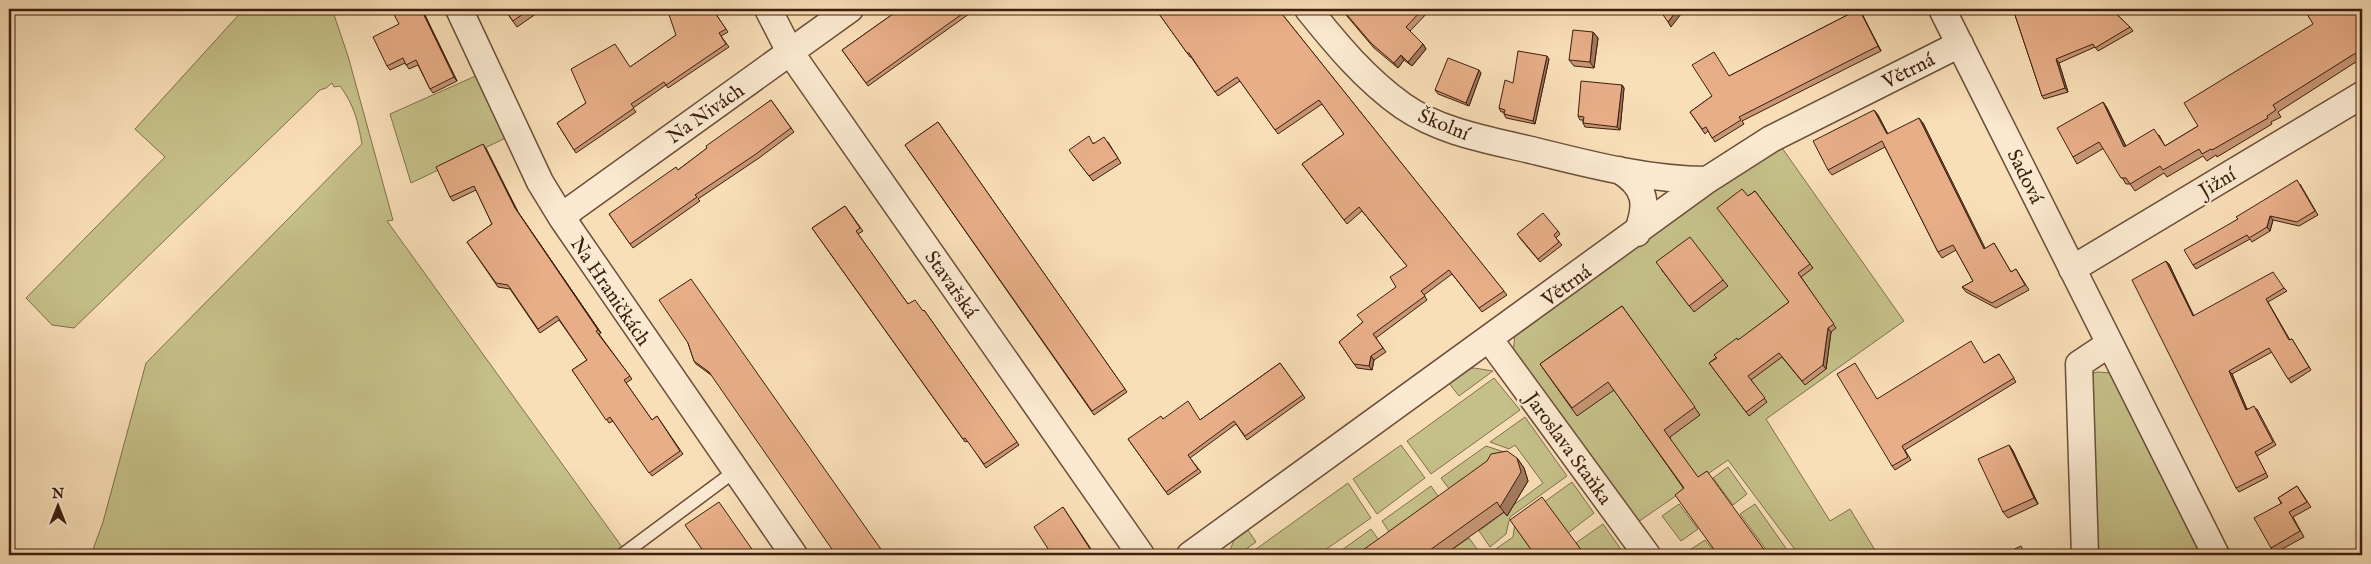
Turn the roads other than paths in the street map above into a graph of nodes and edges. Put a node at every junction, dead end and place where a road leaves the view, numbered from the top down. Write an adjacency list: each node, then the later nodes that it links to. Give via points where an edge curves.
1 (459, 9): 11 (street, Na Hraničkách, via 540,182)
2 (768, 9): 7 (street, Stavařská)
3 (850, 9): 7 (street, Na Nivách)
4 (1308, 9): 9 (street, Školní, via 1366,77 1424,118 1464,134)
5 (1942, 9): 6 (street, Sadová)
6 (1960, 44): 10 (street, Větrná, via 1771,139); 13 (street, Sadová)
7 (790, 52): 11 (street, Na Nivách); 20 (street, Stavařská)
8 (2362, 95): 13 (street, Jižní)
9 (1619, 170): 10 (street, Školní, via 1683,180); 12 (street, Školní, via 1636,182 1643,198 1643,216)
10 (1708, 180): 12 (street, Větrná)
11 (562, 218): 16 (street, Na Hraničkách)
12 (1637, 233): 14 (street, Větrná)
13 (2072, 269): 15 (street, Sadová)
14 (1490, 340): 17 (street, Větrná); 21 (street, Jaroslava Staňka)
15 (2110, 344): 22 (street, via 2080,364); 23 (street, Sadová)
16 (735, 471): 18 (lane); 19 (street, Na Hraničkách)
17 (1198, 553)
18 (624, 555)
19 (794, 555)
20 (1141, 555)
21 (1647, 555)
22 (2085, 555)
23 (2216, 555)

